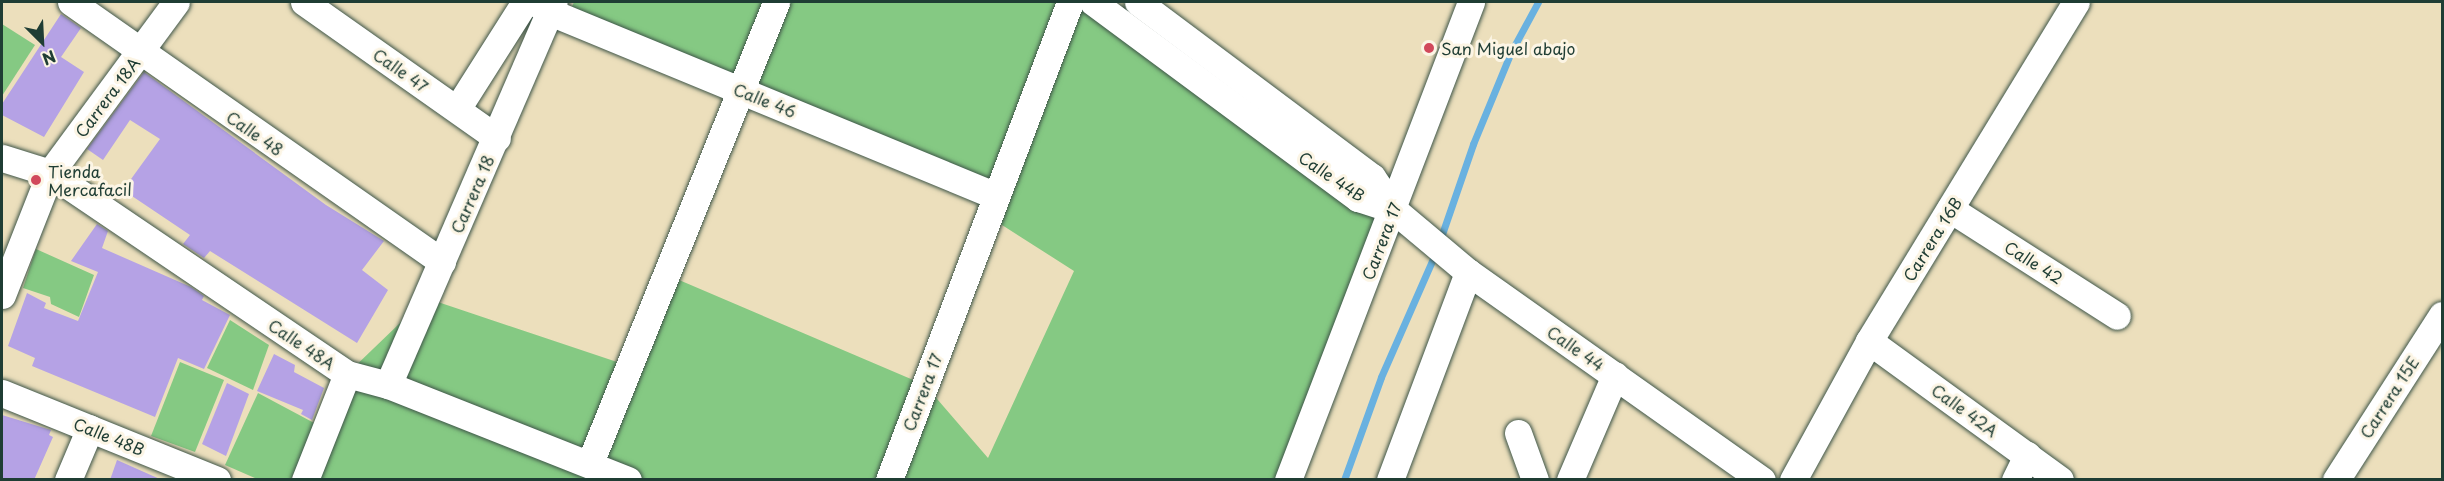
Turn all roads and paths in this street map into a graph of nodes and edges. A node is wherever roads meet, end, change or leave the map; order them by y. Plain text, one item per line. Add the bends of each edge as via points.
1 (71, 2) edge
2 (176, 2) edge
3 (304, 2) edge
4 (525, 2) edge
5 (776, 2) edge
6 (1070, 2) edge
7 (1093, 2) edge
8 (1138, 2) edge
9 (1471, 2) edge
10 (2076, 2) edge
11 (546, 5) edge
12 (140, 53) junction
13 (740, 90) junction
14 (457, 109) junction
15 (497, 138) junction
16 (2, 158) edge
17 (1328, 160) junction
18 (50, 173) junction
19 (996, 196) junction
20 (1950, 209) junction
21 (1394, 210) junction
22 (442, 262) junction
23 (1464, 268) junction
24 (2, 295) edge
25 (2117, 315) dead end
26 (2442, 315) edge
27 (1869, 341) junction
28 (2432, 353) edge
29 (347, 374) junction
30 (1615, 375) junction
31 (388, 385) junction
32 (2, 393) edge
33 (90, 428) junction
34 (1518, 433) dead end
35 (2027, 455) junction
36 (590, 463) junction
37 (204, 477) edge
38 (2338, 478) edge
39 (68, 480) edge
40 (305, 480) edge
41 (628, 480) edge
42 (889, 480) edge
43 (1288, 480) edge
44 (1390, 480) edge
45 (1535, 480) edge
46 (1570, 480) edge
47 (1762, 480) edge
48 (1793, 480) edge
49 (2015, 480) edge
50 (2060, 480) edge

1 - 12 street, Calle 48
2 - 12 street, Carrera 18A
3 - 14 street, Calle 47
4 - 14 street
5 - 13 street
6 - 19 street, Carrera 17
7 - 17 street, Calle 44B
8 - 17 street, Calle 44B
9 - 21 street, Carrera 17
10 - 20 street, Carrera 16B
11 - 13 street, Calle 46
11 - 15 street, Carrera 18
12 - 18 street, Carrera 18A
12 - 22 street, Calle 48
13 - 19 street, Calle 46
13 - 36 street
14 - 15 street, Calle 47
15 - 22 street, Carrera 18
16 - 18 street, Calle 48A
17 - 21 street, Calle 44B via 1372,177
18 - 24 street, Carrera 18A
18 - 29 street, Calle 48A
19 - 42 street, Carrera 17
20 - 25 street, Calle 42
20 - 27 street, Carrera 16B
21 - 23 street, Calle 44
21 - 43 street, Carrera 17
22 - 31 street, Carrera 18
23 - 30 street, Calle 44
23 - 44 street
26 - 28 street, Carrera 15E
27 - 35 street, Calle 42A
27 - 48 street, Carrera 16B
28 - 38 street, Carrera 15E
29 - 31 street, Calle 48A
29 - 40 street
30 - 46 street
30 - 47 street, Calle 44
31 - 36 street, Calle 48A
32 - 33 street, Calle 48B
33 - 37 street, Calle 48B
33 - 39 street
34 - 45 street
35 - 49 street
35 - 50 street, Calle 42A
36 - 41 street, Calle 48A

